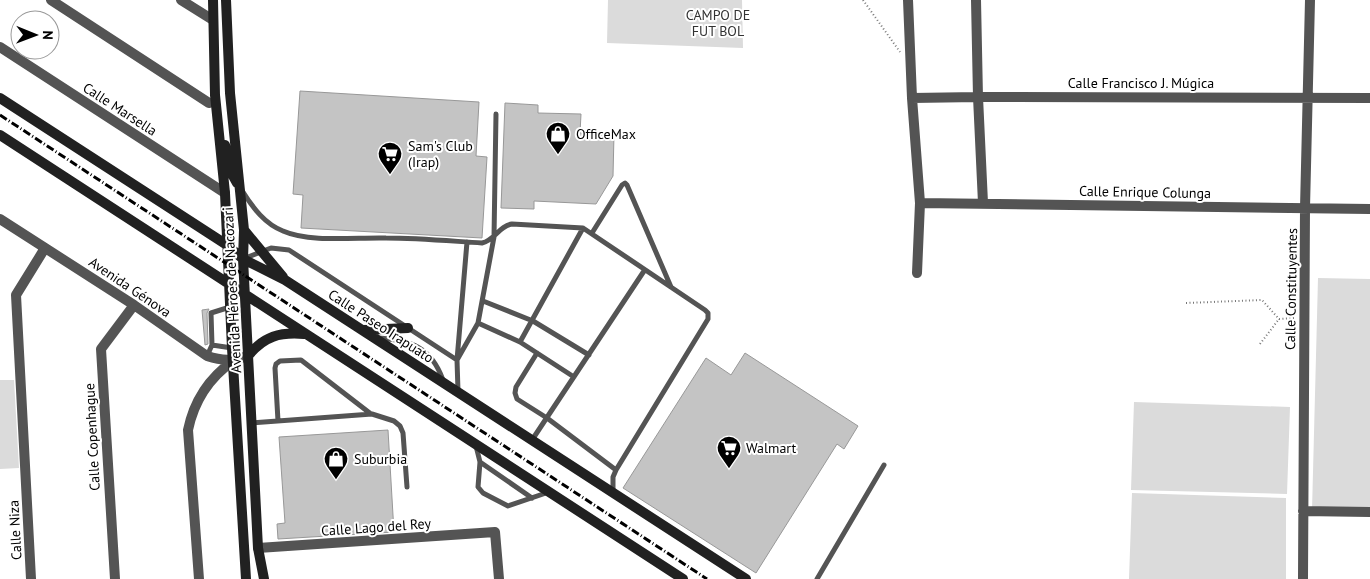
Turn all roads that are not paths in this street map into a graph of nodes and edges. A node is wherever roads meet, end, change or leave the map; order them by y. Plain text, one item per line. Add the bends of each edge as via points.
1 (51, 0) edge
2 (181, 0) edge
3 (213, 0) edge
4 (226, 0) edge
5 (908, 0) edge
6 (976, 0) edge
7 (1310, 0) edge
8 (213, 20) junction
9 (0, 47) edge
10 (978, 97) junction
11 (0, 98) edge
12 (912, 98) junction
13 (1308, 98) junction
14 (1370, 98) edge
15 (209, 104) dead end
16 (496, 114) dead end
17 (218, 130) junction
18 (0, 135) edge
19 (240, 187) junction
20 (225, 193) junction
21 (920, 203) junction
22 (984, 203) junction
23 (1305, 208) junction
24 (1370, 209) edge
25 (0, 219) edge
26 (583, 228) junction
27 (244, 230) junction
28 (592, 233) junction
29 (494, 237) junction
30 (467, 242) junction
31 (226, 245) junction
32 (45, 248) junction
33 (261, 251) junction
34 (243, 259) junction
35 (644, 271) junction
36 (917, 273) dead end
37 (285, 280) junction
38 (229, 284) junction
39 (671, 288) junction
40 (245, 294) junction
41 (482, 301) junction
42 (134, 305) junction
43 (230, 306) junction
44 (533, 320) junction
45 (478, 323) junction
46 (408, 328) junction
47 (363, 330) junction
48 (307, 334) junction
49 (375, 338) junction
50 (520, 342) junction
51 (212, 345) junction
52 (232, 348) junction
53 (537, 353) junction
54 (589, 355) junction
55 (207, 356) junction
56 (248, 356) junction
57 (457, 360) junction
58 (233, 361) junction
59 (574, 377) junction
60 (444, 383) junction
61 (458, 392) junction
62 (372, 414) junction
63 (547, 418) junction
64 (278, 421) junction
65 (252, 423) junction
66 (532, 440) junction
67 (475, 444) junction
68 (480, 462) junction
69 (884, 466) dead end
70 (616, 470) junction
71 (407, 488) dead end
72 (549, 492) junction
73 (614, 493) junction
74 (532, 498) junction
75 (1303, 512) junction
76 (1370, 512) edge
77 (258, 548) junction
78 (31, 579) edge
79 (115, 579) edge
80 (199, 579) edge
81 (246, 579) edge
82 (264, 579) edge
83 (499, 579) edge
84 (683, 579) edge
85 (746, 579) edge
86 (817, 579) edge
87 (1303, 579) edge

1 - 15 street
2 - 8 street
3 - 8 main road, Avenida Héroes de Nacozari
4 - 19 main road, Avenida Héroes de Nacozari via 230,93
5 - 12 street
6 - 10 street
7 - 13 street, Calle Constituyentes
8 - 17 main road, Avenida Héroes de Nacozari
9 - 20 street, Calle Marsella
10 - 12 street, Calle Francisco J. Múgica
10 - 13 street, Calle Francisco J. Múgica
10 - 22 street
11 - 31 main road, Calle Paseo Irapuato
12 - 21 street
13 - 14 street, Calle Francisco J. Múgica
13 - 23 street, Calle Constituyentes
16 - 29 lane
17 - 19 main road via 232,174
17 - 20 main road, Avenida Héroes de Nacozari
18 - 38 main road
19 - 27 main road, Avenida Héroes de Nacozari
19 - 30 lane via 260,215 295,235
20 - 31 main road, Avenida Héroes de Nacozari
21 - 22 street, Calle Enrique Colunga
21 - 36 street
22 - 23 street, Calle Enrique Colunga
23 - 24 street, Calle Enrique Colunga
23 - 75 street, Calle Constituyentes
25 - 32 street, Avenida Génova
26 - 28 lane
26 - 29 lane via 512,224 500,228
26 - 44 lane
27 - 33 main road
27 - 34 main road, Avenida Héroes de Nacozari
28 - 35 lane
28 - 39 lane via 625,183
29 - 30 lane via 482,243
29 - 41 lane
30 - 57 lane
31 - 34 main road, Calle Paseo Irapuato
31 - 38 main road, Avenida Héroes de Nacozari
32 - 42 street, Avenida Génova
32 - 78 street, Calle Niza via 16,295
33 - 34 lane
33 - 37 main road
33 - 46 lane via 271,248 289,250
34 - 37 main road, Calle Paseo Irapuato
34 - 40 main road, Avenida Héroes de Nacozari
35 - 39 lane
35 - 54 lane
37 - 47 main road, Calle Paseo Irapuato
38 - 40 main road
38 - 43 main road, Avenida Héroes de Nacozari
39 - 70 lane via 705,310 708,319
40 - 48 main road
40 - 56 main road, Avenida Héroes de Nacozari
41 - 44 lane
41 - 45 lane
42 - 55 street, Avenida Génova
42 - 79 street, Calle Copenhague via 101,349
43 - 51 lane via 211,313
43 - 52 main road, Avenida Héroes de Nacozari
44 - 50 lane
44 - 54 lane
45 - 50 lane
45 - 57 lane
46 - 47 main road
46 - 57 lane
47 - 49 main road, Calle Paseo Irapuato
48 - 56 main road via 273,336
48 - 67 main road
49 - 60 main road, Calle Paseo Irapuato
49 - 60 lane via 414,344 438,367
50 - 53 lane
51 - 52 lane
51 - 55 lane
52 - 58 main road, Avenida Héroes de Nacozari
53 - 59 lane
53 - 63 lane via 515,393 517,399
54 - 59 lane
55 - 58 street, Avenida Génova
56 - 58 street, Avenida Génova
56 - 65 main road, Avenida Héroes de Nacozari
57 - 61 lane
58 - 80 street via 213,377 200,396 188,430
58 - 81 main road, Avenida Héroes de Nacozari
59 - 63 lane
60 - 61 main road, Calle Paseo Irapuato
61 - 66 main road, Calle Paseo Irapuato
62 - 64 lane
62 - 64 lane via 301,360 280,361 275,368
62 - 71 lane via 400,426
63 - 66 lane
63 - 70 lane
64 - 65 lane
65 - 77 main road, Avenida Héroes de Nacozari
66 - 73 main road, Calle Paseo Irapuato
67 - 68 lane
67 - 72 main road
68 - 74 lane
68 - 74 lane via 478,487 483,492 508,506
69 - 86 lane
70 - 73 lane via 612,477
72 - 74 lane
72 - 84 main road
73 - 85 main road, Calle Paseo Irapuato
75 - 76 street
75 - 87 street, Calle Constituyentes
77 - 82 main road, Avenida Héroes de Nacozari
77 - 83 street, Calle Lago del Rey via 495,532

